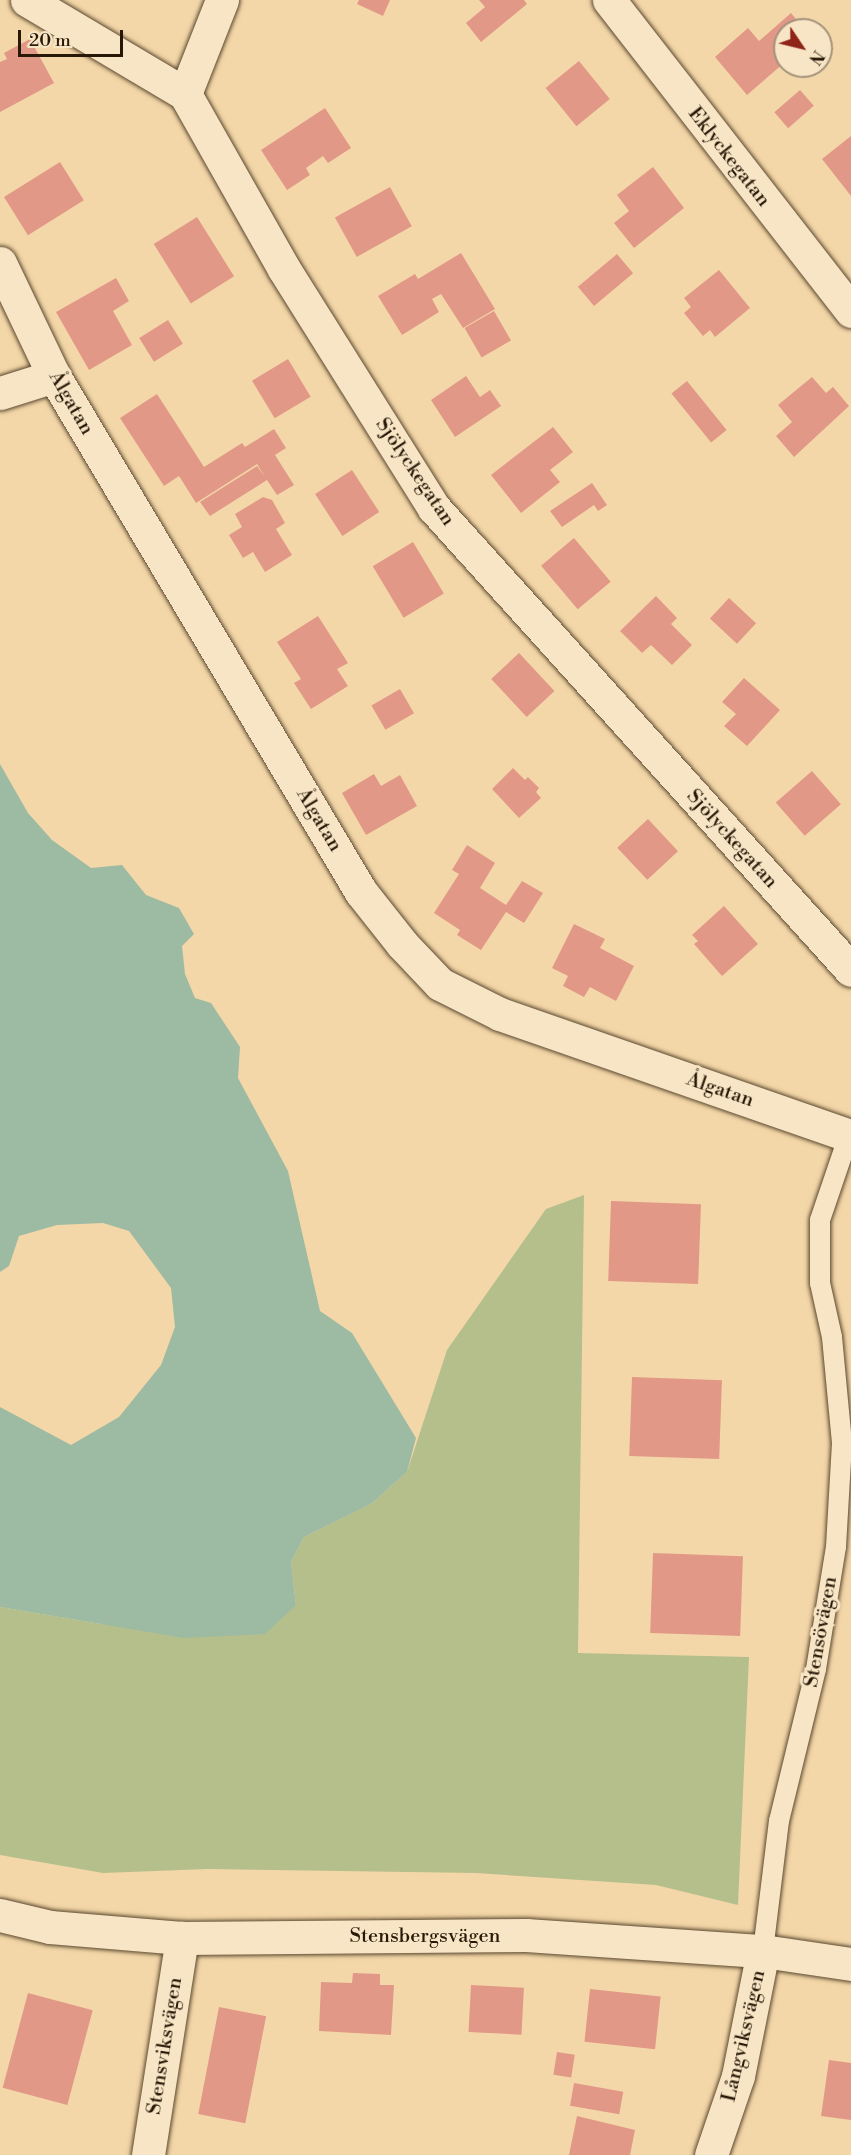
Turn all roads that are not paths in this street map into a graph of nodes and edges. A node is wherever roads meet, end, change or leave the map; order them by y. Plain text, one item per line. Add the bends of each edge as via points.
1 (27, 0) edge
2 (222, 0) edge
3 (609, 0) edge
4 (185, 94) junction
5 (0, 263) edge
6 (851, 311) edge
7 (54, 376) junction
8 (0, 393) edge
9 (851, 970) edge
10 (850, 1132) edge
11 (0, 1915) edge
12 (182, 1938) junction
13 (763, 1951) junction
14 (851, 1964) edge
15 (148, 2155) edge
16 (711, 2155) edge

1 - 4 street, Sjölyckegatan
2 - 4 street
3 - 6 street, Eklyckegatan
4 - 9 street, Sjölyckegatan via 284,269 434,508
5 - 7 street, Ålgatan
7 - 8 street
7 - 10 street, Ålgatan via 361,892 440,984 500,1014
10 - 13 lane, Stensövägen via 820,1220 820,1283 832,1337 842,1443 836,1547 816,1669 778,1821
11 - 12 street, Stensbergsvägen via 50,1927
12 - 13 street, Stensbergsvägen via 526,1935
12 - 15 street, Stensviksvägen
13 - 14 street, Stensbergsvägen
13 - 16 street, Långviksvägen via 738,2076

